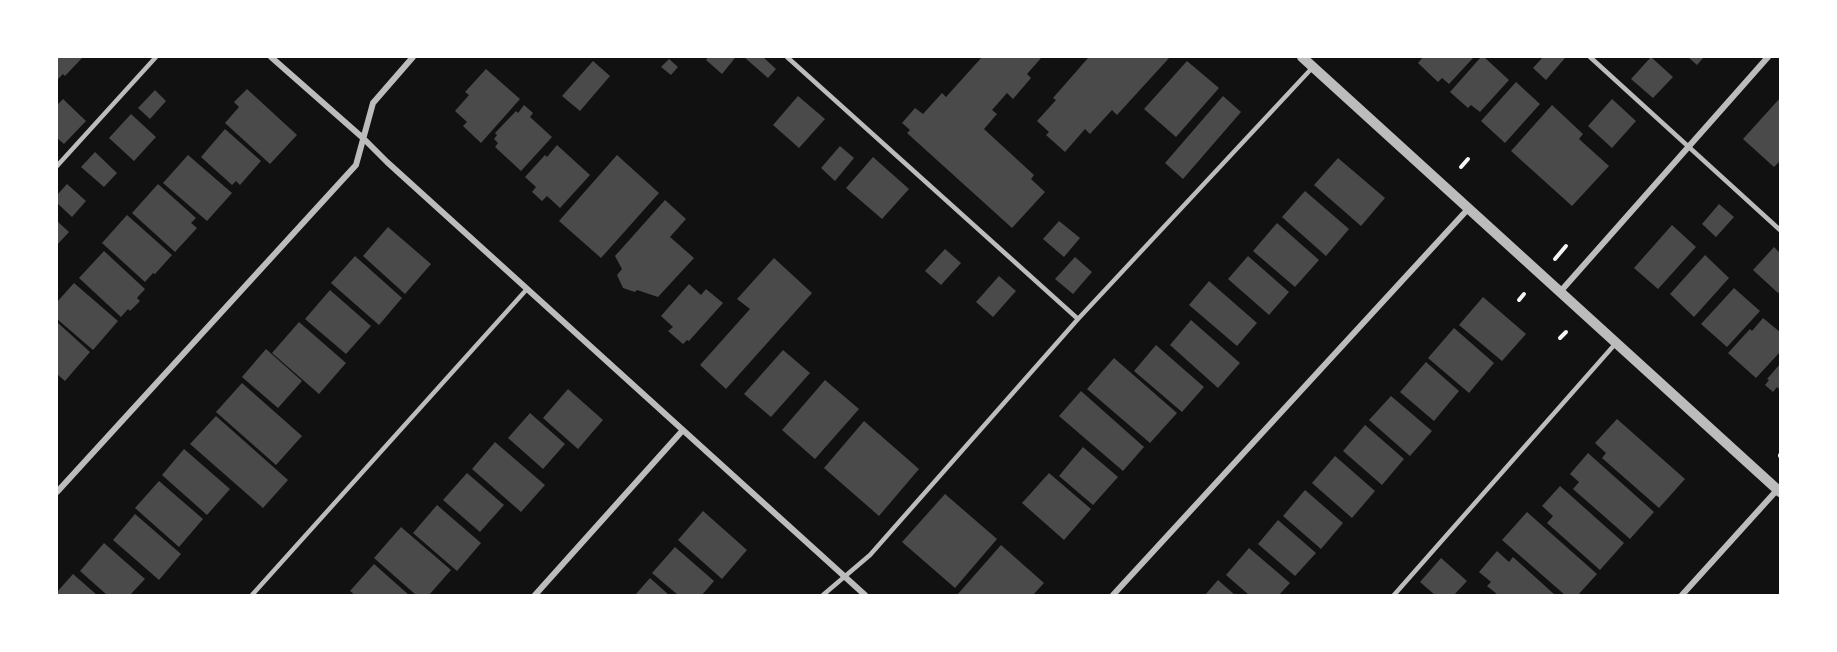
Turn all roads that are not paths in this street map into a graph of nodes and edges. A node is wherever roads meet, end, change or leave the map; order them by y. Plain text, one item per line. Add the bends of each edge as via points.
1 (156, 57) edge
2 (271, 57) edge
3 (413, 57) edge
4 (786, 57) edge
5 (1302, 57) edge
6 (1590, 57) edge
7 (1768, 57) edge
8 (1313, 67) junction
9 (363, 138) junction
10 (1689, 146) junction
11 (57, 166) edge
12 (1468, 209) junction
13 (1780, 230) edge
14 (527, 289) junction
15 (1560, 292) junction
16 (1078, 319) junction
17 (1616, 343) junction
18 (683, 430) junction
19 (1779, 491) edge
20 (57, 492) edge
21 (845, 576) junction
22 (252, 595) edge
23 (535, 595) edge
24 (823, 595) edge
25 (865, 595) edge
26 (1113, 595) edge
27 (1394, 595) edge
28 (1682, 595) edge

1 - 11 lane
2 - 9 street
3 - 9 street via 373,103
4 - 16 lane
5 - 8 street
6 - 10 lane
7 - 10 street
8 - 12 street
8 - 16 lane
9 - 14 street
9 - 20 street via 356,165
10 - 13 lane
10 - 15 street
12 - 15 street
12 - 26 street
14 - 18 street
14 - 22 lane
15 - 17 street
16 - 21 lane via 870,555
17 - 19 street
17 - 27 lane
18 - 21 street
18 - 23 street
19 - 28 street
21 - 24 lane
21 - 25 street

